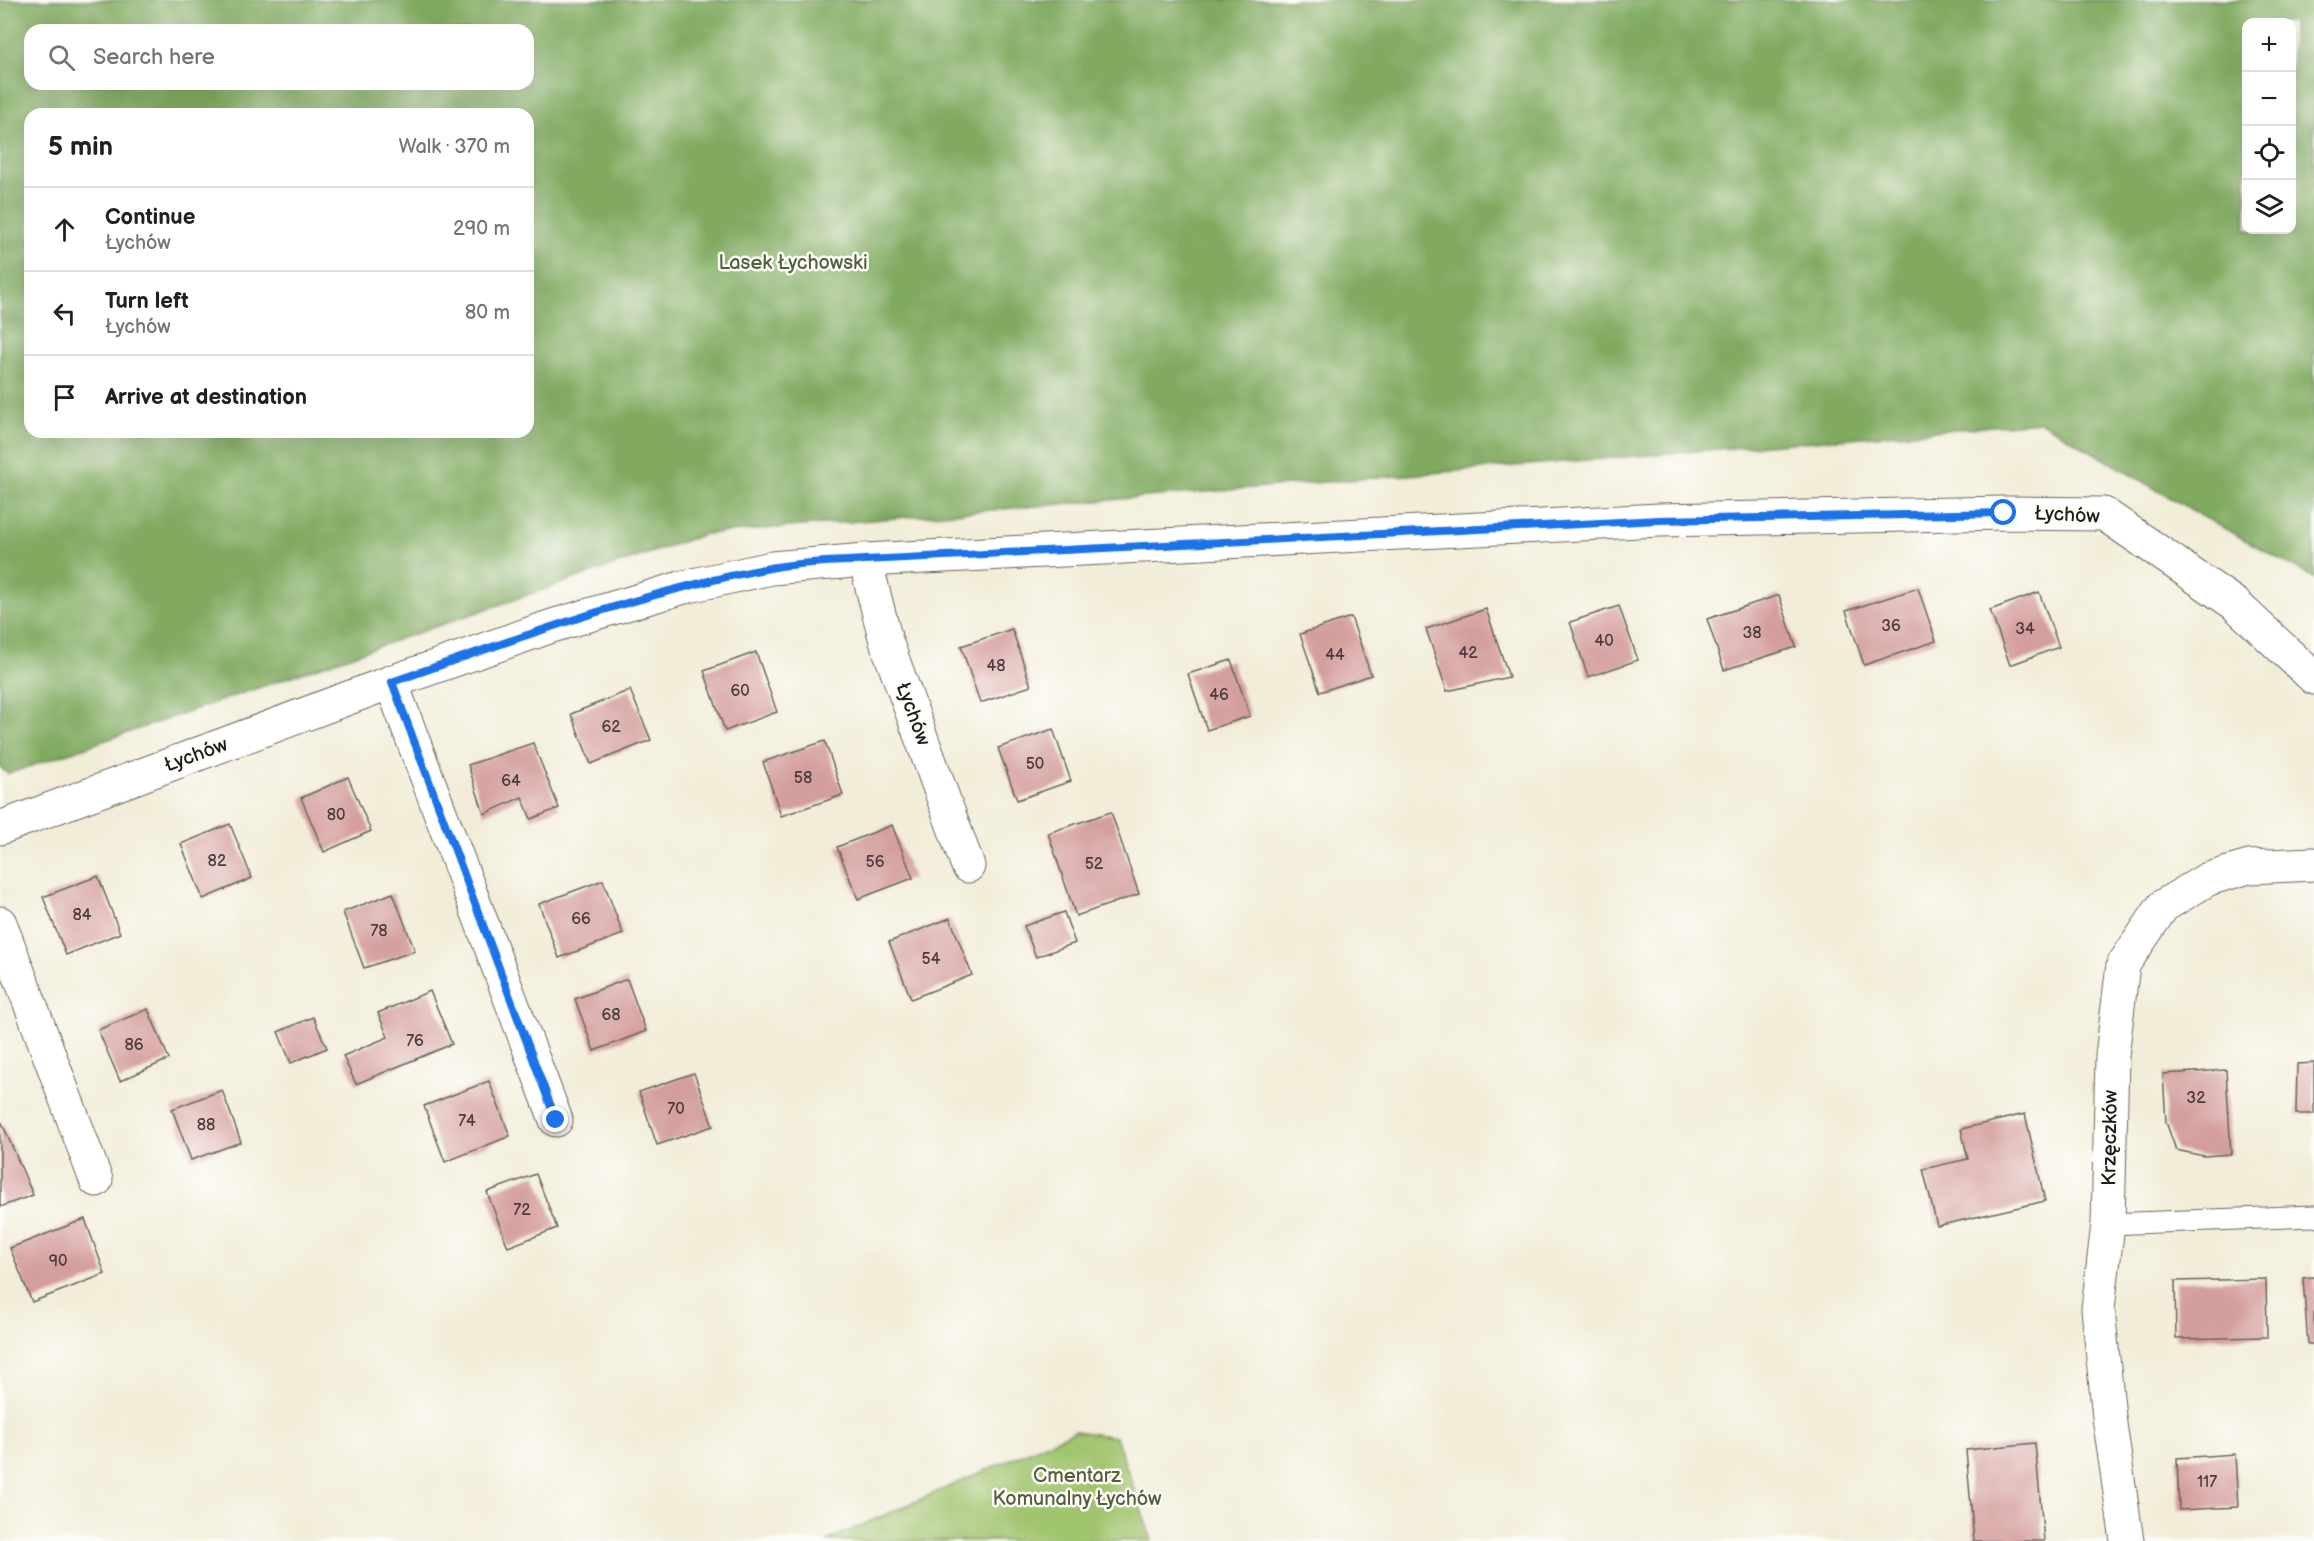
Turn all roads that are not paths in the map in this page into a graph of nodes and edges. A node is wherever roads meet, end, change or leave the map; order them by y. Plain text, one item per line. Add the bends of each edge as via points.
1 (865, 560) junction
2 (2314, 678) edge
3 (392, 682) junction
4 (0, 827) edge
5 (2314, 864) edge
6 (968, 866) dead end
7 (0, 923) edge
8 (556, 1120) dead end
9 (96, 1180) dead end
10 (2314, 1216) edge
11 (2108, 1224) junction
12 (2127, 1541) edge

1 - 2 street, Łychów via 1659,520 2104,514 2235,604
1 - 3 street, Łychów via 772,568 684,587 552,626
1 - 6 street, Łychów via 886,641
3 - 4 street, Łychów
3 - 8 street
5 - 11 street, Krzęczków via 2249,867 2208,879 2163,906 2123,965 2112,1056
7 - 9 street
10 - 11 lane
11 - 12 street, Krzęczków via 2098,1309

